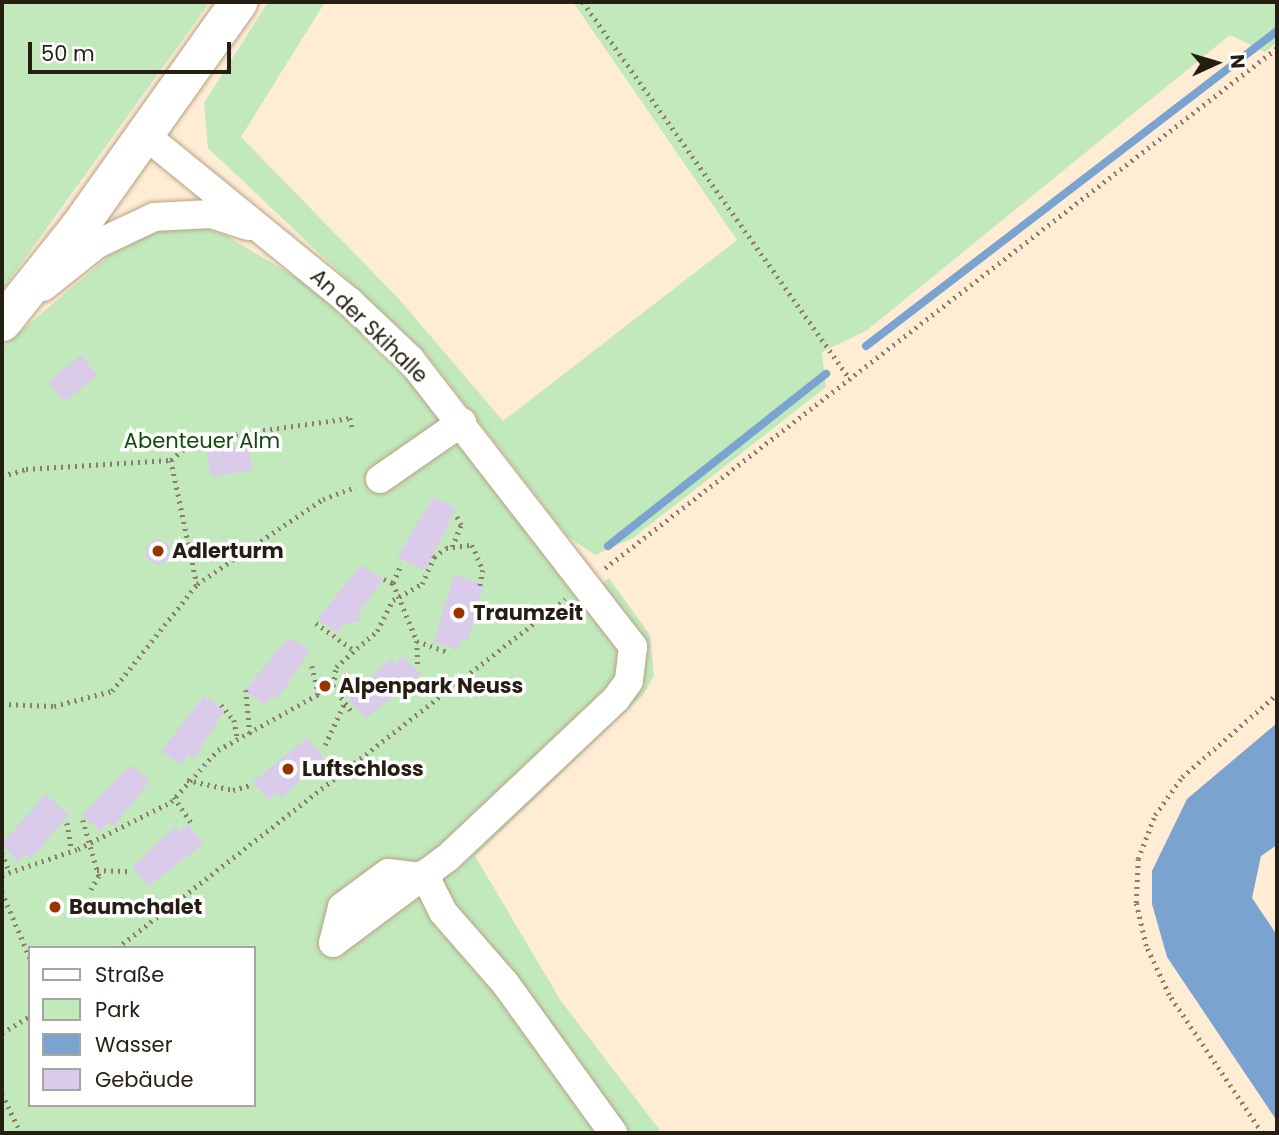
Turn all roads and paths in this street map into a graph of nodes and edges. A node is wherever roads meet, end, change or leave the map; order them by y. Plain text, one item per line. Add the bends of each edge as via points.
1 (238, 2) edge
2 (583, 2) edge
3 (1277, 48) edge
4 (145, 135) junction
5 (264, 232) junction
6 (6, 317) edge
7 (850, 379) junction
8 (462, 422) junction
9 (352, 427) dead end
10 (171, 460) junction
11 (2, 476) edge
12 (380, 478) joint
13 (456, 516) dead end
14 (452, 547) junction
15 (401, 564) dead end
16 (384, 579) dead end
17 (586, 582) junction
18 (393, 583) junction
19 (197, 584) junction
20 (480, 586) dead end
21 (397, 597) junction
22 (316, 623) dead end
23 (416, 640) junction
24 (352, 649) junction
25 (450, 653) dead end
26 (312, 666) dead end
27 (418, 667) dead end
28 (333, 686) junction
29 (246, 690) dead end
30 (1277, 694) edge
31 (318, 696) junction
32 (345, 702) junction
33 (2, 704) edge
34 (221, 705) dead end
35 (352, 712) dead end
36 (250, 734) junction
37 (238, 740) junction
38 (325, 745) dead end
39 (186, 780) junction
40 (250, 785) dead end
41 (173, 797) junction
42 (83, 820) dead end
43 (67, 823) dead end
44 (193, 825) dead end
45 (88, 844) junction
46 (72, 851) junction
47 (2, 853) edge
48 (9, 870) junction
49 (97, 870) junction
50 (131, 871) dead end
51 (424, 874) junction
52 (2, 875) edge
53 (91, 890) dead end
54 (2, 892) edge
55 (333, 943) dead end
56 (120, 946) edge
57 (28, 953) edge
58 (28, 1017) edge
59 (2, 1033) edge
60 (2, 1094) edge
61 (21, 1133) edge
62 (613, 1133) edge
63 (1262, 1133) edge

1 - 4 main road
2 - 7 path
3 - 7 path
4 - 5 street, An der Skihalle
4 - 6 main road
5 - 6 street via 211,214 154,217 97,244
5 - 8 street, An der Skihalle via 380,330
7 - 17 path
8 - 12 street
8 - 17 street, An der Skihalle
9 - 10 path via 349,418 194,440
10 - 11 path via 26,469
10 - 19 path
12 - 19 path via 323,499
13 - 14 path via 461,525
14 - 20 path via 472,545 483,570
14 - 21 path via 434,557 422,584
15 - 18 path
16 - 18 path
17 - 51 street, An der Skihalle via 627,634 634,663 629,681
17 - 56 path
18 - 21 path
19 - 33 path via 112,691 54,706
21 - 23 path
21 - 24 path via 377,631
22 - 24 path
23 - 25 path
23 - 27 path
24 - 28 path via 336,667
26 - 31 path
28 - 31 path
28 - 32 path
29 - 36 path
30 - 63 path via 1182,777 1155,815 1138,859 1136,903 1146,946 1169,995
31 - 36 path
32 - 35 path
32 - 38 path
34 - 37 path via 234,720
36 - 37 path
37 - 39 path
39 - 40 path via 233,790
39 - 41 path
41 - 44 path
41 - 45 path
42 - 45 path
43 - 46 path
45 - 46 path
45 - 49 path
46 - 48 path
47 - 48 path
48 - 52 path
49 - 50 path
49 - 53 path
51 - 55 street, An der Skihalle
51 - 62 street via 457,902 505,983
54 - 57 path
58 - 59 path
60 - 61 path

